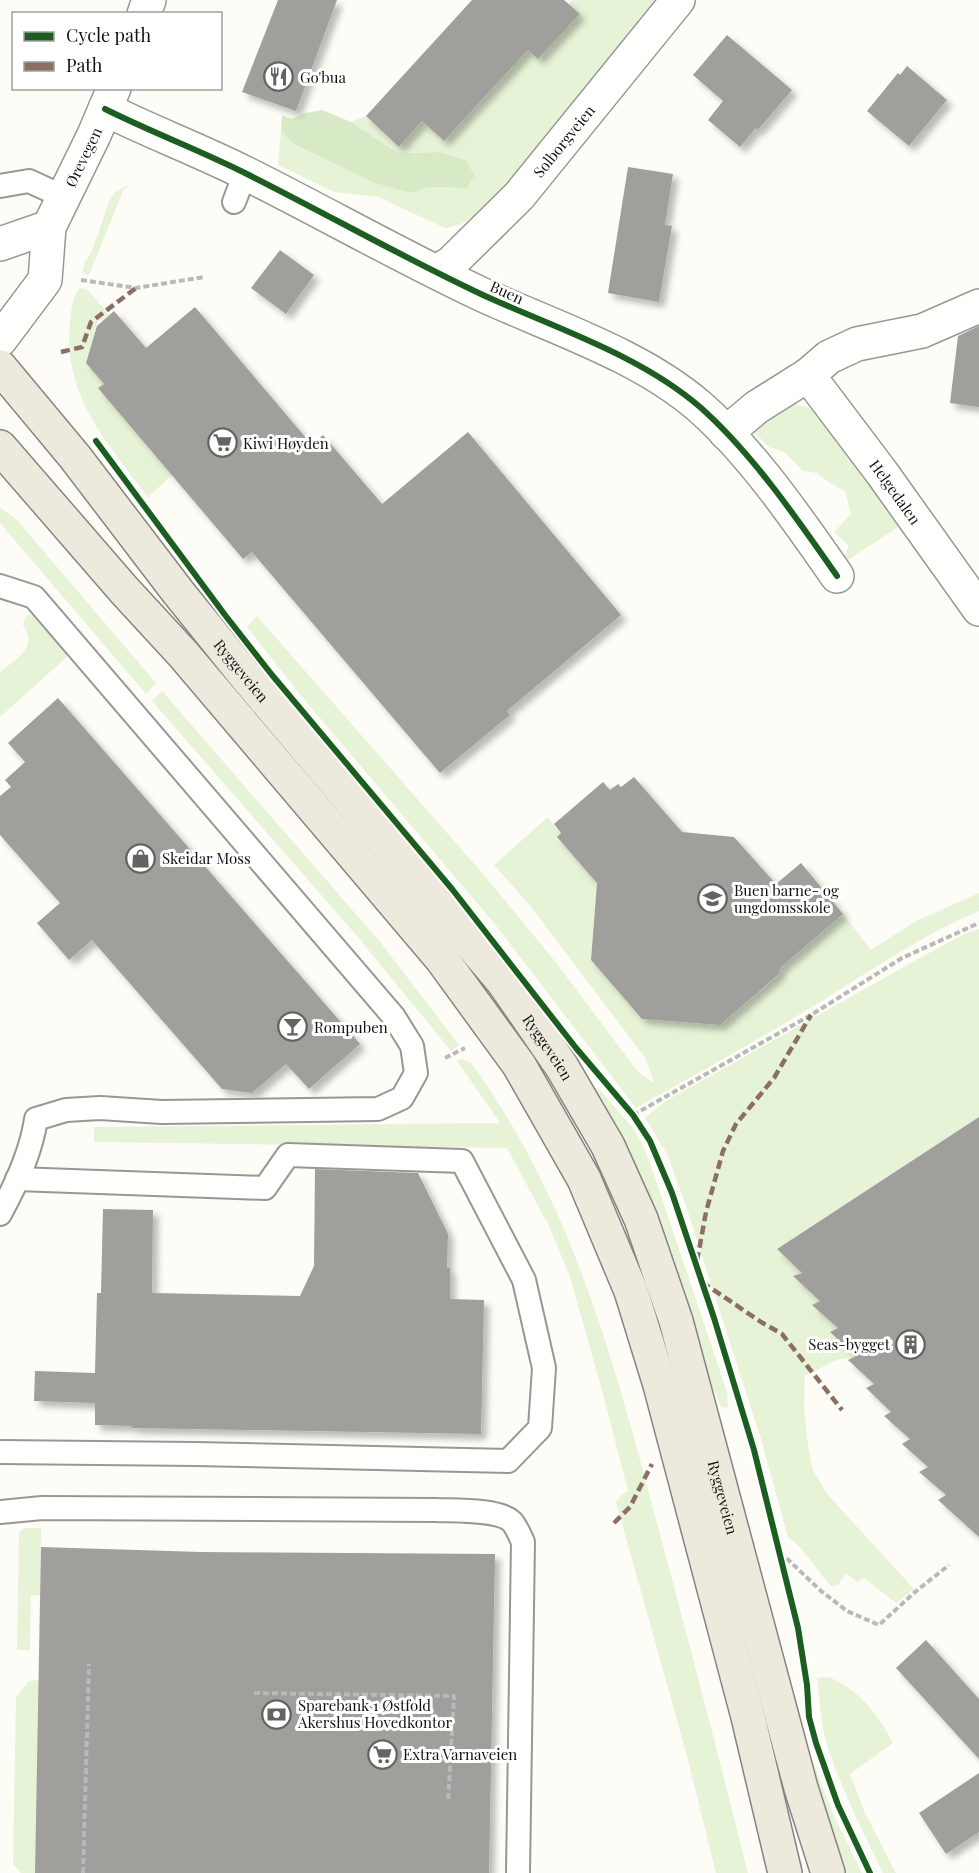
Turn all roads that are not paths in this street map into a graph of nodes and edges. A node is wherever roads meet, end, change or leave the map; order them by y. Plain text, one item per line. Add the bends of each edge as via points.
1 (678, 0) edge
2 (109, 99) edge
3 (0, 186) edge
4 (64, 197) junction
5 (49, 226) junction
6 (0, 244) edge
7 (450, 287) junction
8 (979, 306) edge
9 (0, 340) edge
10 (0, 367) edge
11 (808, 375) junction
12 (726, 433) junction
13 (0, 447) edge
14 (837, 576) dead end
15 (0, 586) edge
16 (979, 609) edge
17 (17, 1179) junction
18 (0, 1214) edge
19 (0, 1452) edge
20 (0, 1512) edge
21 (518, 1873) edge
22 (785, 1873) edge
23 (828, 1873) edge

1 - 7 street, Solborgveien via 519,196 451,263
2 - 4 street, Ørevegen
2 - 7 street, Buen via 144,129 240,188
3 - 4 lane via 29,181
4 - 5 street, Ørevegen
5 - 6 street
5 - 9 street, Ørevegen via 45,280
7 - 12 street, Buen via 600,347 654,374 699,406
8 - 11 street via 922,331 857,344 829,357
10 - 23 main road, Ryggeveien via 244,674 504,983 562,1067 608,1146 641,1219 676,1321 801,1788
11 - 12 street via 757,407
11 - 16 street, Helgedalen
12 - 14 street, Buen
13 - 22 main road via 191,663 441,958 519,1065 584,1179 631,1291 660,1386
15 - 17 lane via 34,597 394,1017 412,1046 416,1073 402,1098 378,1109 66,1110 36,1119
17 - 18 lane
17 - 19 lane via 265,1188 288,1155 462,1161 524,1280 544,1368 540,1428 508,1461
20 - 21 lane via 42,1508 435,1510 479,1512 512,1521 523,1542

